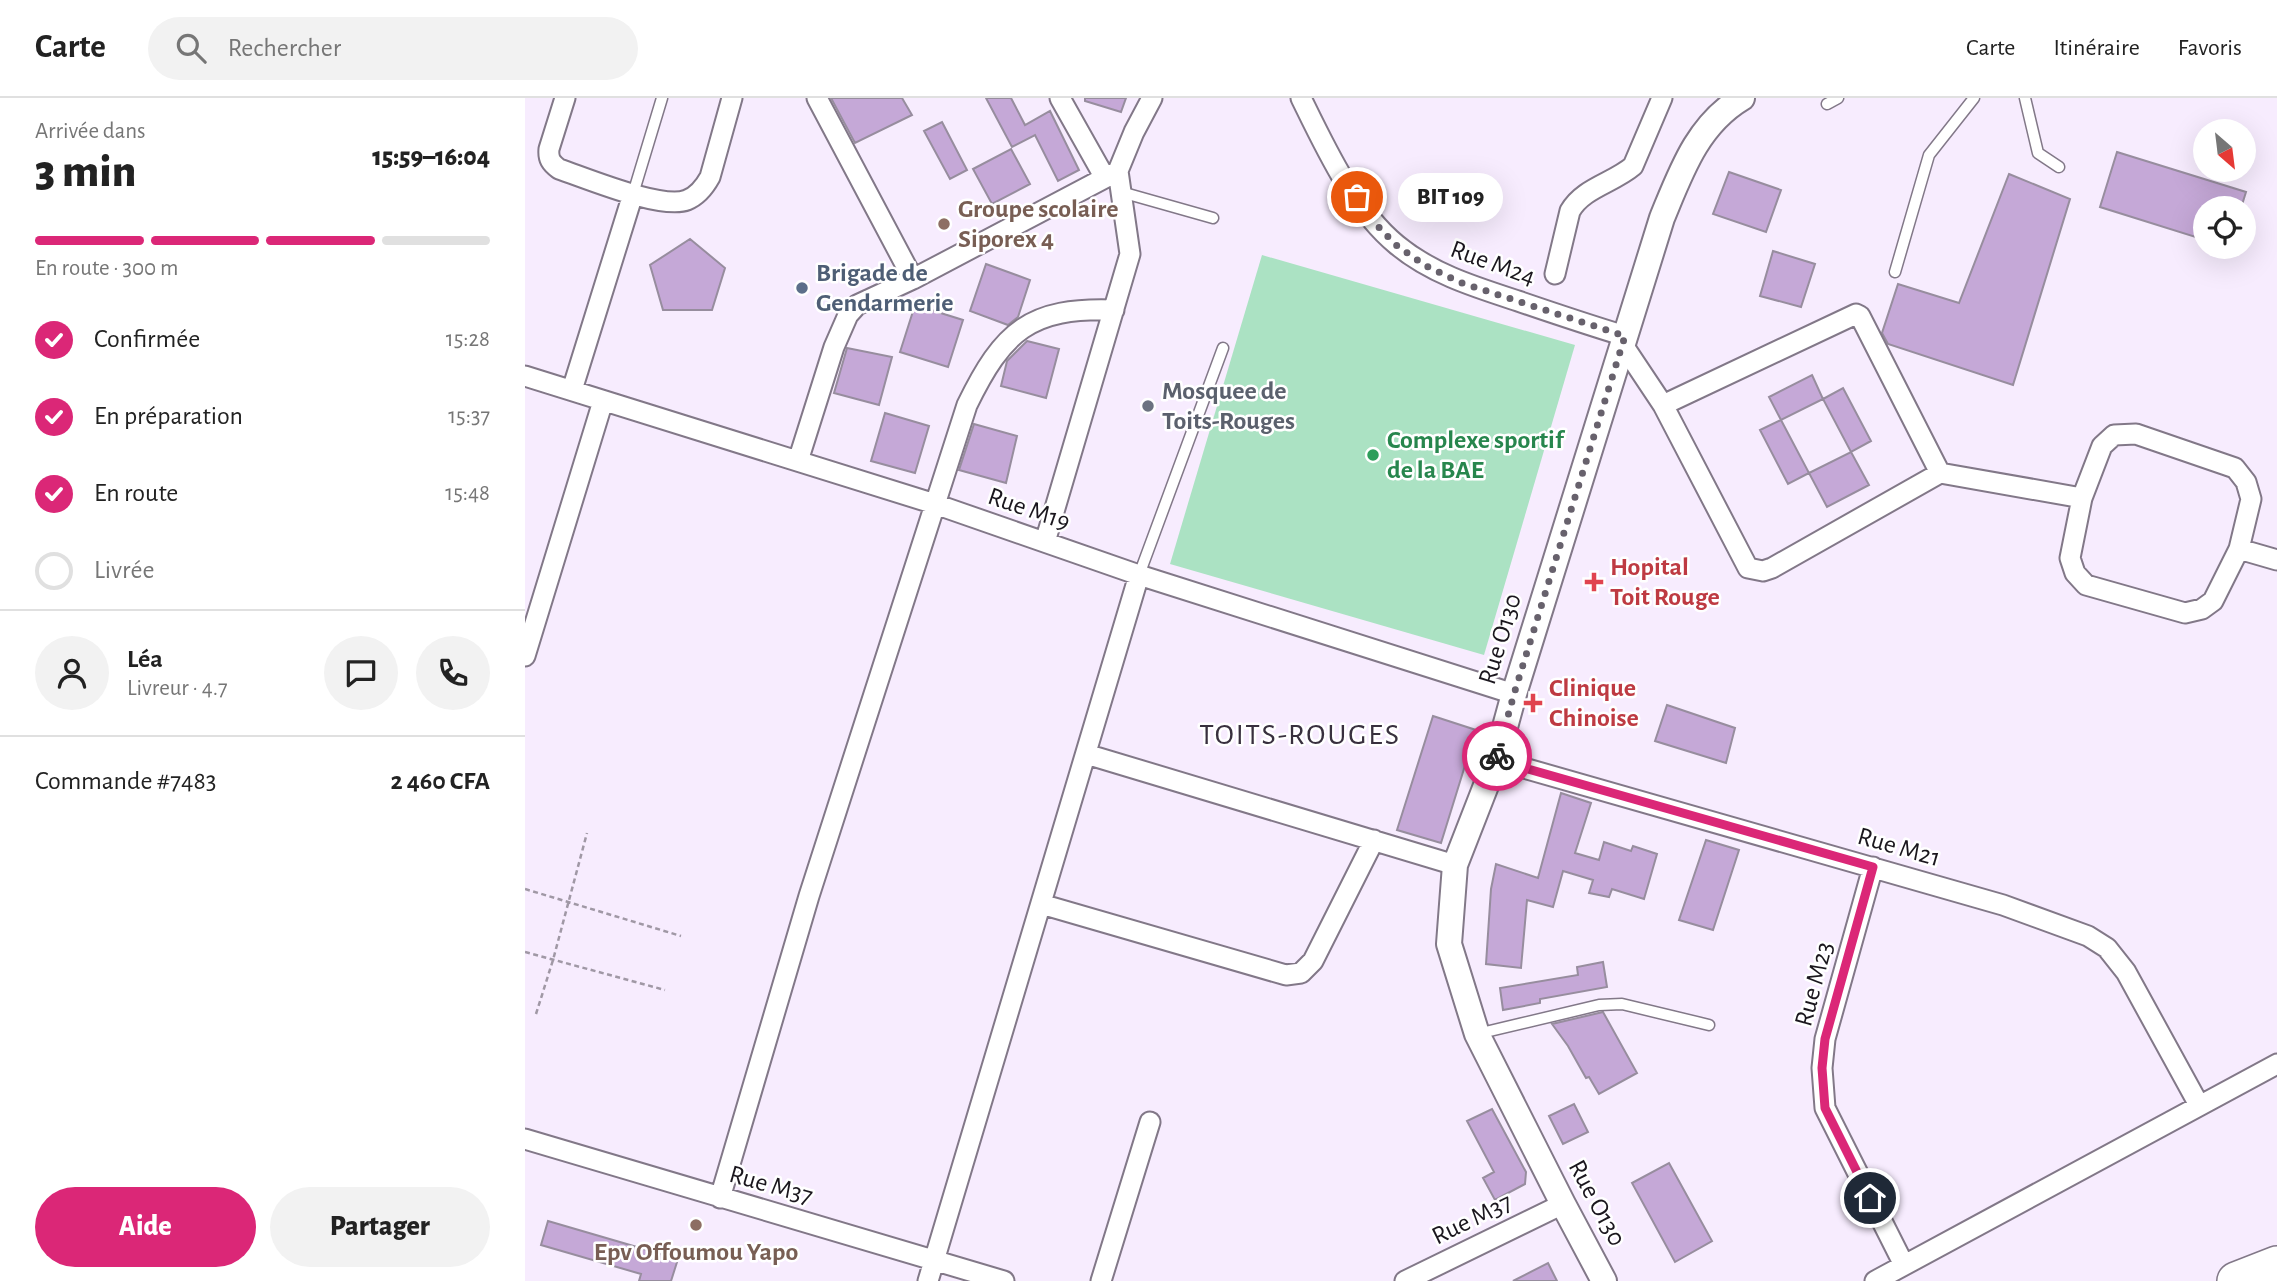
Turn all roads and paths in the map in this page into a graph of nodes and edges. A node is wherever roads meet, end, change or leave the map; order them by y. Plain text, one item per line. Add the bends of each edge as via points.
1 (565, 98) edge
2 (662, 98) edge
3 (732, 98) edge
4 (817, 98) edge
5 (1060, 98) edge
6 (1152, 98) edge
7 (1301, 98) edge
8 (1662, 98) edge
9 (1838, 98) edge
10 (1974, 98) edge
11 (2025, 98) edge
12 (1737, 99) edge
13 (1827, 104) dead end
14 (2059, 167) dead end
15 (1111, 174) junction
16 (1120, 192) junction
17 (633, 194) junction
18 (1213, 218) dead end
19 (1895, 272) dead end
20 (1555, 274) dead end
21 (913, 279) junction
22 (1114, 310) junction
23 (1624, 341) junction
24 (1223, 348) dead end
25 (525, 376) edge
26 (572, 390) junction
27 (603, 401) junction
28 (1663, 405) junction
29 (798, 461) junction
30 (1941, 473) junction
31 (2082, 498) junction
32 (935, 504) junction
33 (1045, 542) junction
34 (2239, 549) junction
35 (2277, 560) edge
36 (1139, 575) junction
37 (525, 656) edge
38 (1514, 694) junction
39 (1086, 754) junction
40 (1496, 760) junction
41 (587, 833) dead end
42 (1374, 841) junction
43 (1455, 865) junction
44 (1873, 867) junction
45 (525, 889) edge
46 (568, 902) junction
47 (1041, 904) junction
48 (681, 936) dead end
49 (525, 952) edge
50 (553, 960) junction
51 (665, 990) dead end
52 (536, 1014) dead end
53 (1709, 1025) dead end
54 (1477, 1034) junction
55 (2277, 1064) edge
56 (2199, 1105) junction
57 (1150, 1122) dead end
58 (525, 1139) edge
59 (720, 1198) junction
60 (1563, 1204) junction
61 (933, 1259) junction
62 (1904, 1265) junction
63 (2277, 1265) edge
64 (928, 1281) edge
65 (1004, 1281) edge
66 (1101, 1281) edge
67 (1405, 1281) edge
68 (1604, 1281) edge
69 (1875, 1281) edge
70 (2237, 1281) edge

1 - 17 street via 549,149 552,163
2 - 17 lane
3 - 17 street via 710,177 698,193 687,201 671,203
4 - 21 street
5 - 15 street
6 - 15 street
7 - 23 street, Rue M24 via 1334,162 1371,219 1396,245 1462,283
8 - 20 street via 1633,166 1574,203
9 - 13 lane
10 - 19 lane via 1929,155
11 - 14 lane via 2038,153
12 - 23 street, Rue O130 via 1717,116 1690,152 1662,218
15 - 16 street
15 - 21 street
16 - 18 lane
16 - 22 street via 1130,254
17 - 26 street
21 - 29 street via 857,306 848,315
22 - 32 street via 1062,312 1039,318 1011,337 967,405
22 - 33 street
23 - 28 street
23 - 38 street, Rue O130
24 - 36 lane
25 - 26 street, Rue M19
26 - 27 street, Rue M19
27 - 29 street, Rue M19
27 - 37 street
28 - 30 street via 1856,314
28 - 30 street via 1748,568 1763,572
29 - 32 street, Rue M19
30 - 31 street
31 - 34 street via 2070,558 2086,585 2185,613 2202,609 2213,601
31 - 34 street via 2102,446 2114,435 2136,434 2235,468 2251,499
32 - 33 street, Rue M19
32 - 59 street
33 - 36 street, Rue M19
34 - 35 street
36 - 38 street, Rue M19
36 - 39 street
38 - 40 street, Rue O130
39 - 42 street
39 - 47 street
40 - 43 street, Rue O130
40 - 44 street, Rue M21
41 - 46 path
42 - 43 street
42 - 47 street via 1313,961 1301,973 1286,975
43 - 54 street, Rue O130 via 1449,944
44 - 56 street, Rue M21 via 2003,905 2088,936 2107,948 2126,972
44 - 62 street, Rue M23 via 1825,1039 1825,1108
45 - 46 path
46 - 48 path
46 - 50 path
47 - 61 street
49 - 50 path
50 - 51 path
50 - 52 path
53 - 54 lane via 1622,1004 1599,1005
54 - 60 street, Rue O130
55 - 56 street
56 - 62 street
57 - 66 street
58 - 59 street, Rue M37
59 - 61 street, Rue M37
60 - 67 street, Rue M37
60 - 68 street, Rue O130
61 - 64 street
61 - 65 street, Rue M37
62 - 69 street
63 - 70 highway

